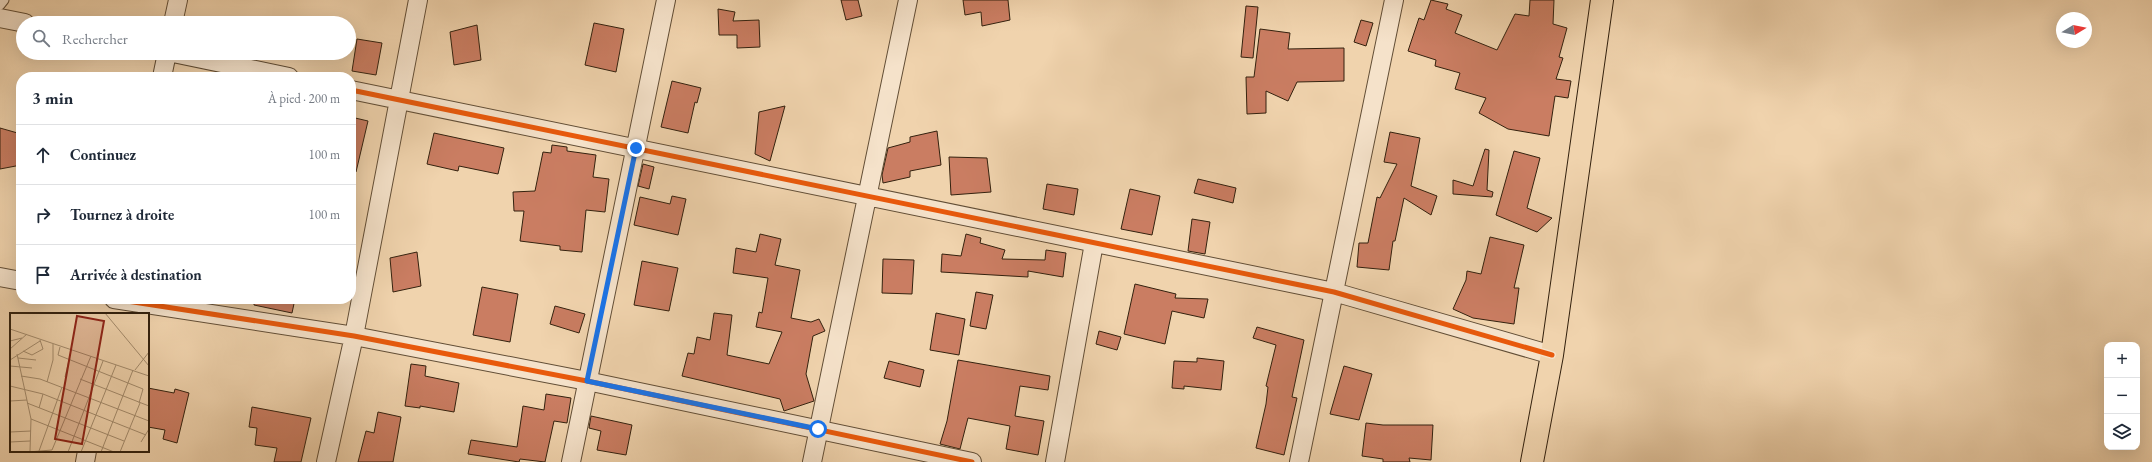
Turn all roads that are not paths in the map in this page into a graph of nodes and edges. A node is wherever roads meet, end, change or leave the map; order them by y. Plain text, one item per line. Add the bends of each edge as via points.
1 (4, 0) edge
2 (178, 0) edge
3 (418, 0) edge
4 (666, 0) edge
5 (908, 0) edge
6 (1394, 0) edge
7 (1602, 0) edge
8 (0, 5) edge
9 (175, 16) edge
10 (0, 18) edge
11 (16, 21) edge
12 (166, 60) edge
13 (206, 60) edge
14 (163, 72) edge
15 (265, 72) edge
16 (356, 91) edge
17 (398, 99) junction
18 (636, 148) junction
19 (868, 196) junction
20 (1094, 243) junction
21 (0, 277) edge
22 (16, 280) edge
23 (1334, 292) junction
24 (123, 304) edge
25 (354, 336) junction
26 (1552, 355) junction
27 (587, 381) junction
28 (818, 429) junction
29 (87, 452) edge
30 (85, 462) edge
31 (326, 462) edge
32 (571, 462) edge
33 (812, 462) edge
34 (972, 462) edge
35 (1055, 462) edge
36 (1299, 462) edge
37 (1532, 462) edge

1 - 8 lane
2 - 9 street
3 - 17 street
4 - 18 street
5 - 19 street
6 - 23 street
7 - 26 highway
10 - 11 street
12 - 14 street
13 - 15 street
16 - 17 street
17 - 18 street
17 - 25 street
18 - 19 street
18 - 27 street
19 - 20 street
19 - 28 street
20 - 23 street
20 - 35 street
21 - 22 street
23 - 26 street
23 - 36 street
24 - 25 street
25 - 27 street
25 - 31 street
26 - 37 highway
27 - 28 street
27 - 32 street
28 - 33 street
28 - 34 street
29 - 30 street

